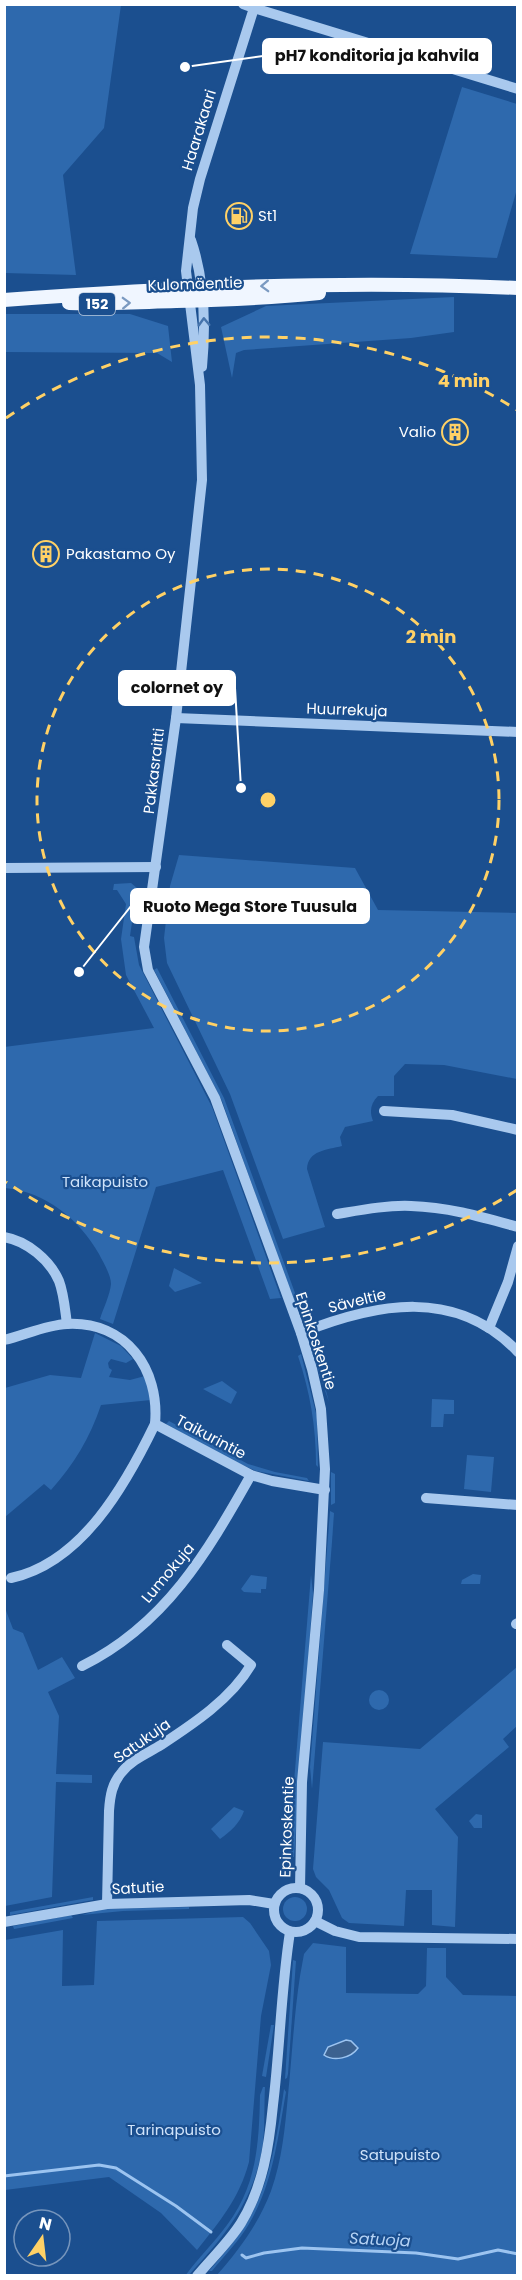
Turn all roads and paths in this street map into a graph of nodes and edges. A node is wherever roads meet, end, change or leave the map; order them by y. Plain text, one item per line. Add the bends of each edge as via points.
1 (248, 6) edge
2 (518, 89) edge
3 (518, 288) edge
4 (196, 295) junction
5 (4, 300) edge
6 (176, 718) junction
7 (518, 732) edge
8 (156, 867) junction
9 (4, 868) edge
10 (384, 1111) dead end
11 (518, 1130) edge
12 (336, 1214) dead end
13 (518, 1227) edge
14 (4, 1237) edge
15 (518, 1246) edge
16 (67, 1324) junction
17 (489, 1328) junction
18 (301, 1334) junction
19 (4, 1340) edge
20 (518, 1352) edge
21 (155, 1424) junction
22 (251, 1475) junction
23 (325, 1490) junction
24 (426, 1498) dead end
25 (518, 1505) edge
26 (11, 1578) dead end
27 (226, 1645) dead end
28 (82, 1666) dead end
29 (300, 1888) junction
30 (107, 1904) junction
31 (274, 1904) junction
32 (315, 1921) junction
33 (4, 1922) edge
34 (290, 1932) junction
35 (518, 1939) edge
36 (197, 2276) edge

1 - 2 street
1 - 4 street, Haarakaari via 193,208 191,240 198,261
3 - 4 main road, Kulomäentie / 152 via 282,286
4 - 5 main road, Kulomäentie / 152 via 105,304
4 - 6 street, Pakkasraitti via 202,480
6 - 7 street, Huurrekuja
6 - 8 street, Pakkasraitti
8 - 9 street
8 - 18 street, Epinkoskentie via 144,938 146,964 218,1106
10 - 11 street via 452,1115
12 - 13 street via 428,1206
14 - 16 street via 29,1247 49,1267 59,1282
15 - 17 street
16 - 19 street, Taikurintie
16 - 21 street, Taikurintie via 104,1329 131,1347 152,1381
17 - 18 street, Säveltie via 458,1313 404,1306 379,1309
17 - 20 street, Säveltie
18 - 23 street, Epinkoskentie via 321,1409
21 - 22 street, Taikurintie
21 - 26 street via 124,1483 94,1524 31,1574
22 - 23 street, Taikurintie
22 - 28 street, Lumokuja via 215,1540 173,1596 110,1651
23 - 29 street, Epinkoskentie via 303,1782
24 - 25 street
27 - 30 street, Satukuja via 251,1665 242,1679 210,1710 126,1767 115,1781 109,1811
29 - 31 street, Epinkoskentie via 285,1891
29 - 32 street, Epinkoskentie via 314,1898 318,1913
30 - 31 street, Satutie via 228,1900
30 - 33 street, Satutie
31 - 34 street via 275,1919
32 - 34 street via 310,1928
32 - 35 street via 359,1936
34 - 36 street via 264,2170 242,2221

